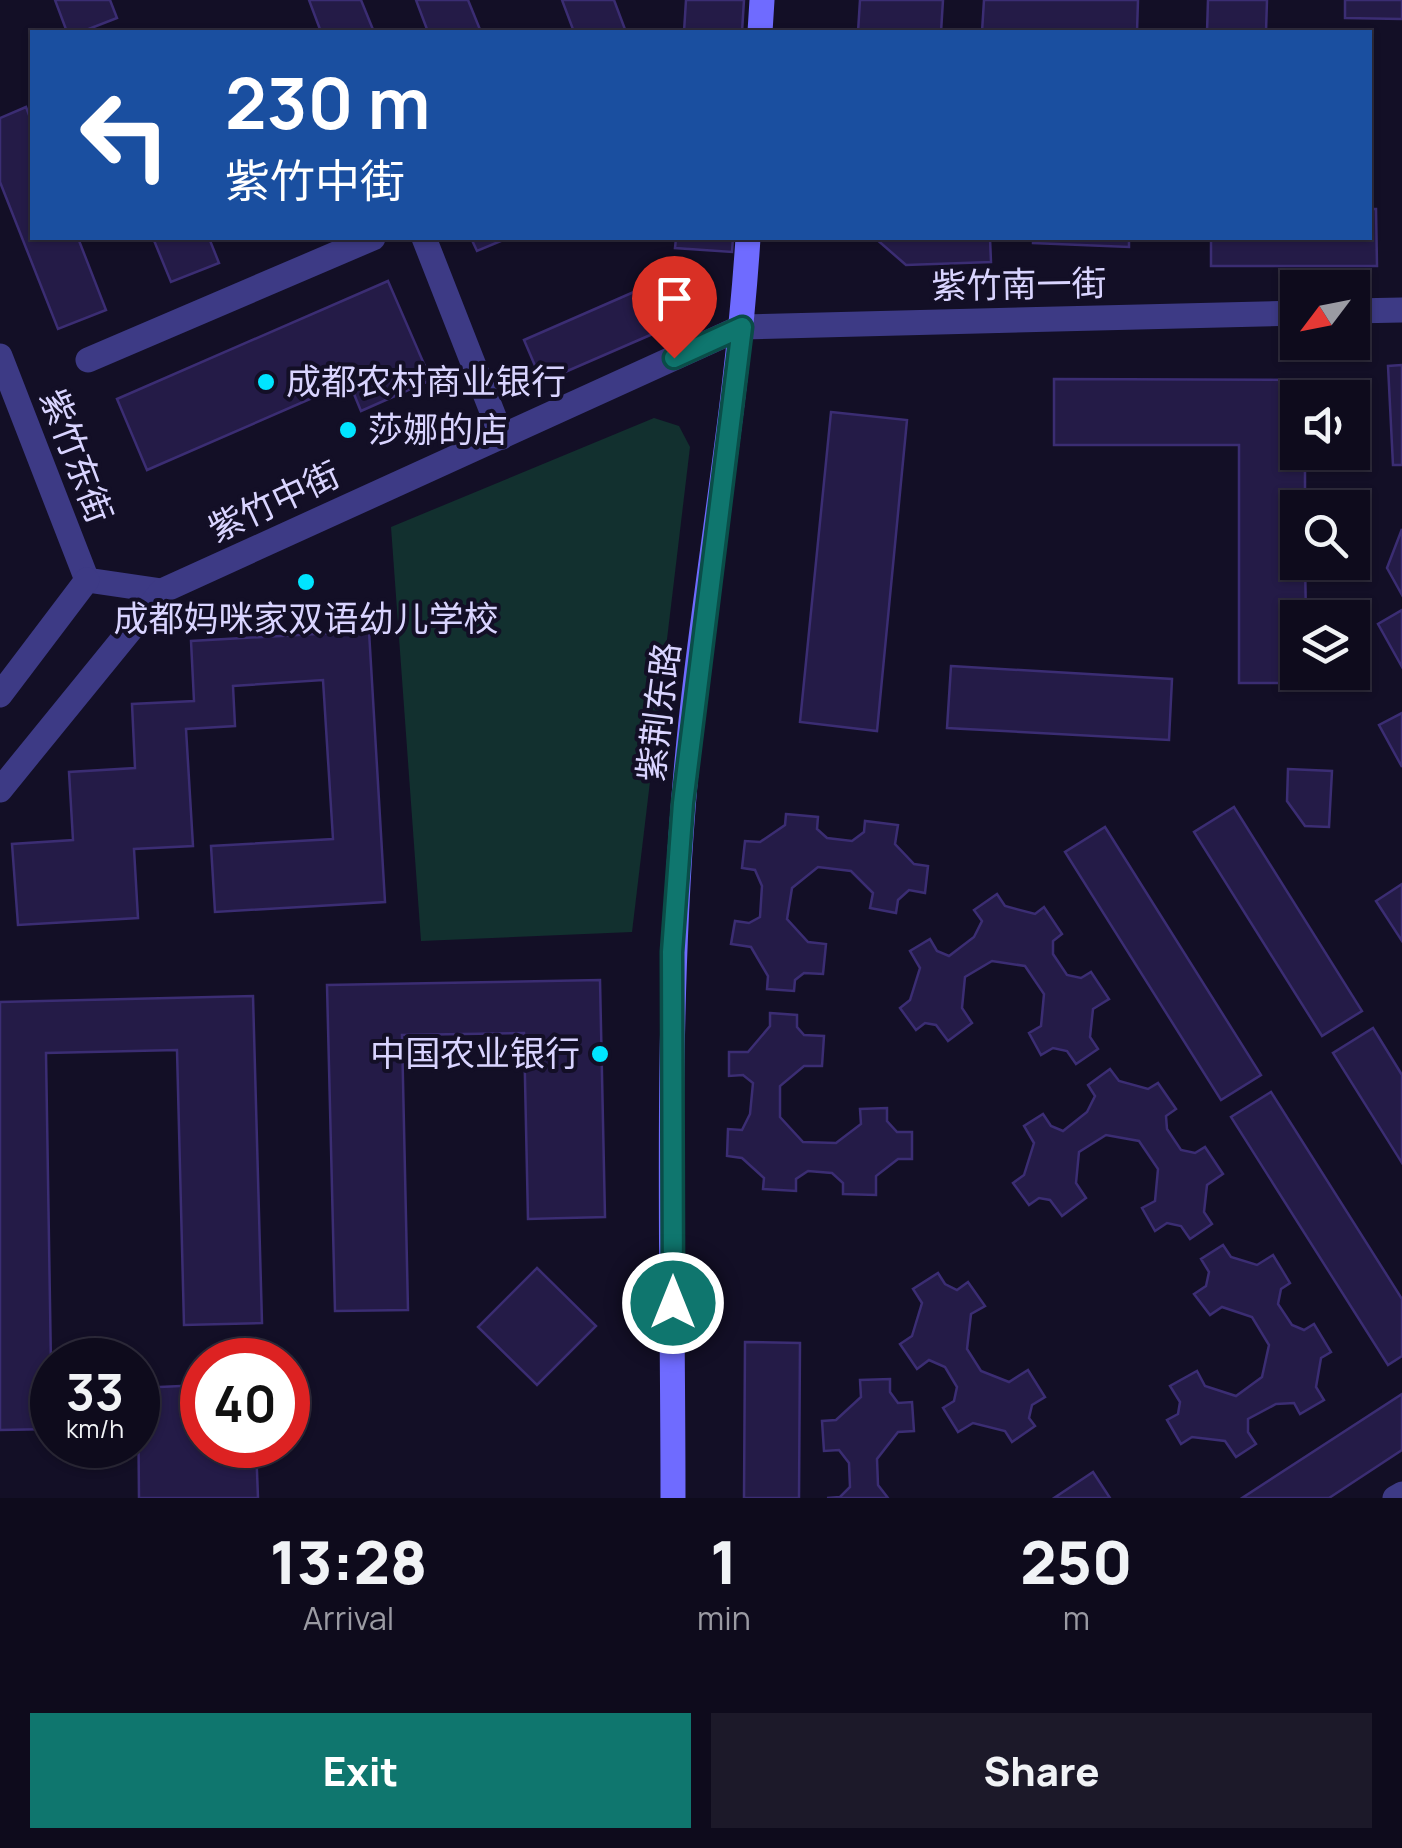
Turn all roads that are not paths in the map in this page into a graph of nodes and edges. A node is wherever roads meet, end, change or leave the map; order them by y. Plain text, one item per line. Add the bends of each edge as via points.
1 (762, 0) edge
2 (760, 30) edge
3 (367, 240) edge
4 (425, 240) edge
5 (748, 240) edge
6 (1402, 310) edge
7 (1370, 311) edge
8 (1280, 313) edge
9 (742, 327) junction
10 (0, 356) edge
11 (88, 360) dead end
12 (502, 437) junction
13 (87, 580) junction
14 (162, 591) junction
15 (0, 694) edge
16 (0, 790) edge
17 (1402, 1494) edge
18 (673, 1498) edge
19 (1395, 1498) edge

1 - 2 street
3 - 11 street
4 - 12 street
5 - 9 street, 紫荆东路
6 - 7 street
8 - 9 street, 紫竹南一街
9 - 12 street, 紫竹中街
9 - 18 street, 紫荆东路 via 683,803 672,952
10 - 13 street, 紫竹东街
12 - 14 street, 紫竹中街
13 - 14 street
13 - 15 street
14 - 16 street, 紫竹中街
17 - 19 street

